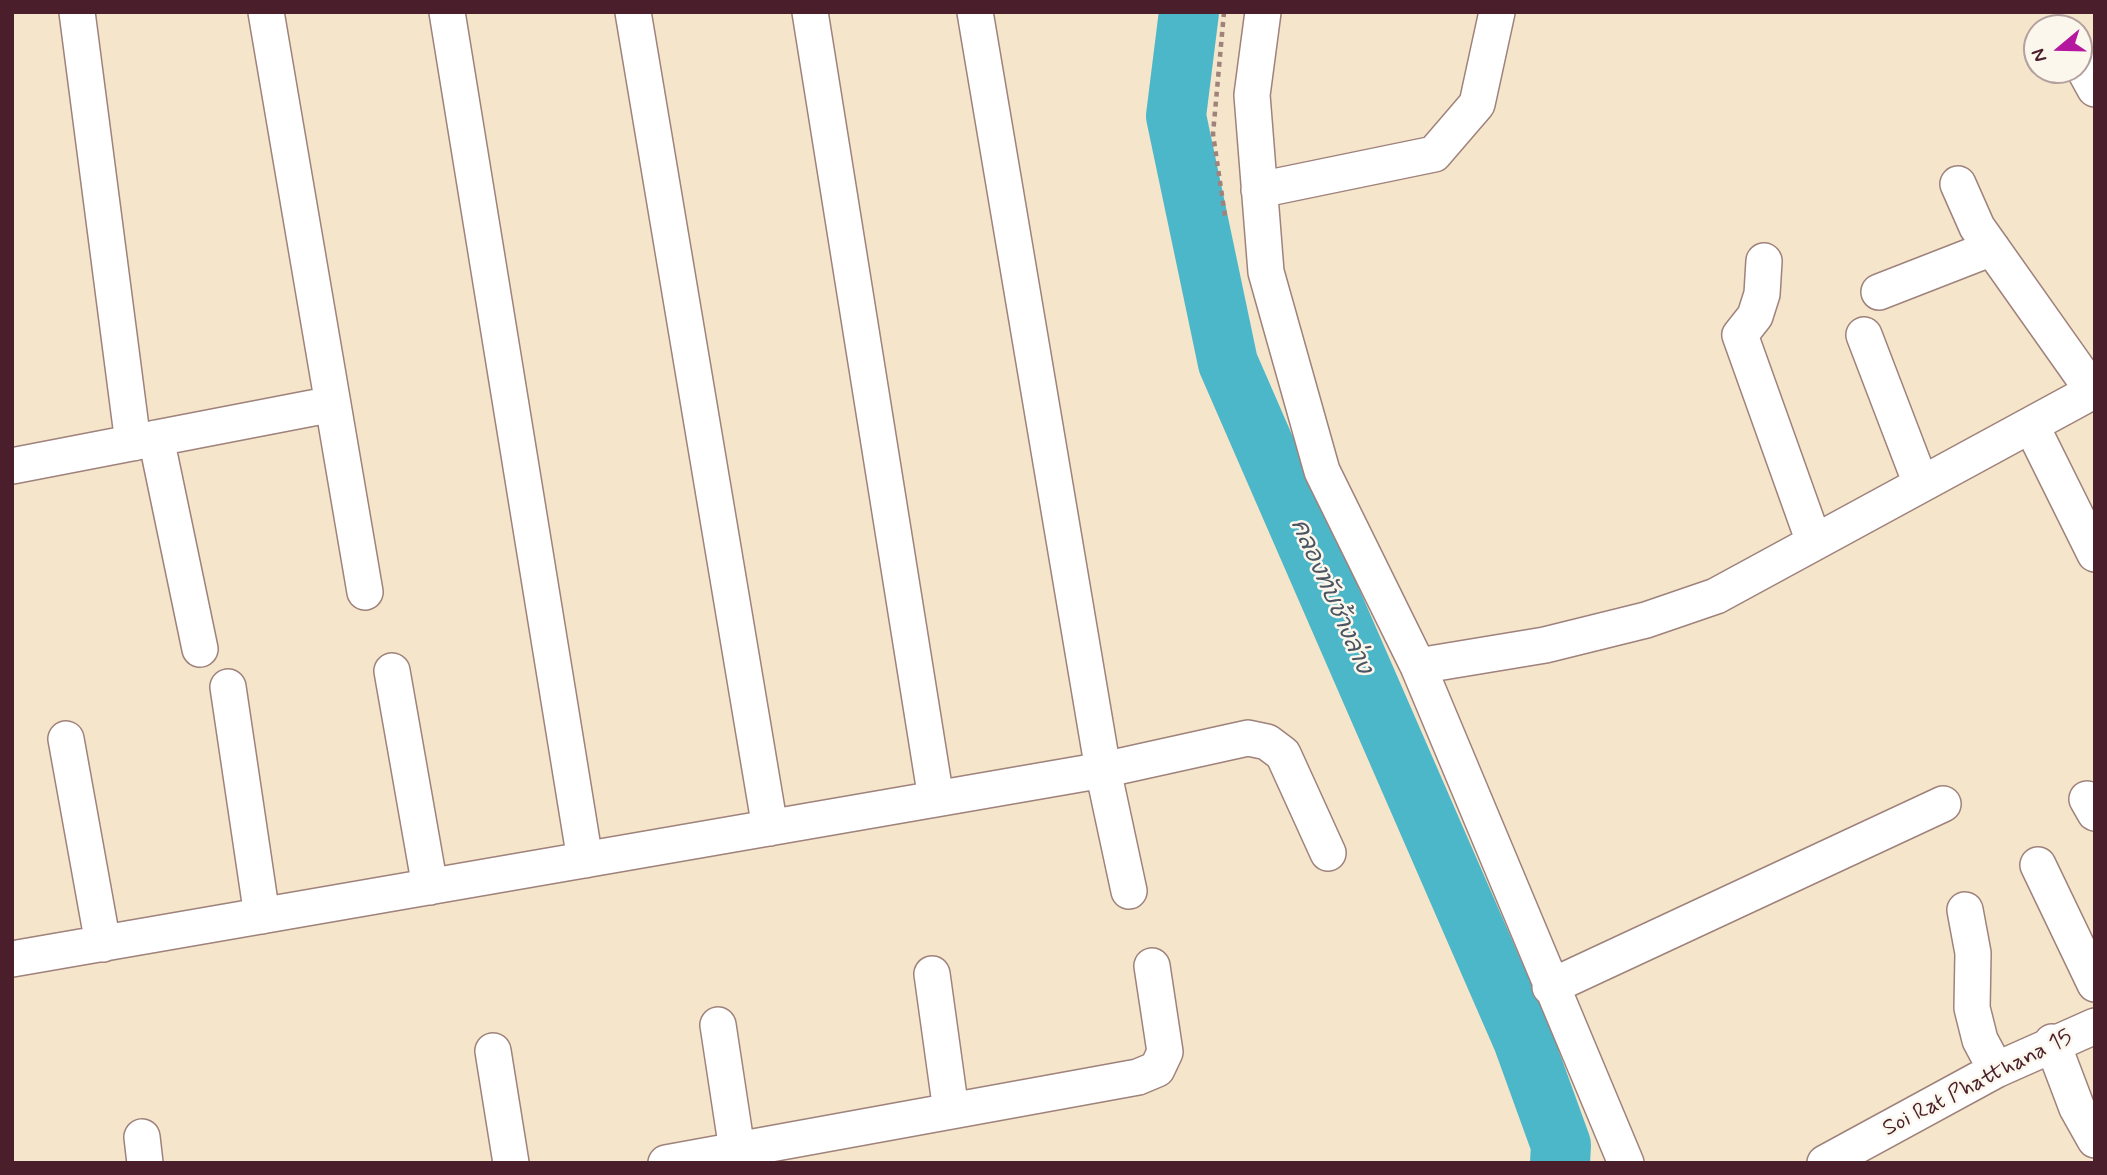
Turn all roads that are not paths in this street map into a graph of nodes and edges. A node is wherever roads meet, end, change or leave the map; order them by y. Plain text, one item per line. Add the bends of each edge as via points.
1 (77, 12) edge
2 (266, 12) edge
3 (447, 12) edge
4 (633, 12) edge
5 (810, 12) edge
6 (975, 12) edge
7 (1264, 12) edge
8 (1497, 12) edge
9 (1958, 184) dead end
10 (1259, 190) junction
11 (1992, 248) junction
12 (1764, 261) dead end
13 (1879, 292) dead end
14 (1864, 335) dead end
15 (2094, 391) edge
16 (333, 404) junction
17 (2032, 425) junction
18 (144, 440) junction
19 (12, 466) edge
20 (1921, 484) junction
21 (1814, 542) junction
22 (2095, 554) edge
23 (365, 592) dead end
24 (200, 649) dead end
25 (1418, 666) junction
26 (391, 671) dead end
27 (228, 687) dead end
28 (66, 739) dead end
29 (1103, 770) junction
30 (936, 799) junction
31 (1943, 804) dead end
32 (770, 828) junction
33 (1328, 853) dead end
34 (585, 860) junction
35 (2038, 865) dead end
36 (430, 887) junction
37 (1129, 891) dead end
38 (1965, 910) dead end
39 (262, 916) junction
40 (103, 944) junction
41 (12, 959) edge
42 (1152, 966) dead end
43 (932, 974) dead end
44 (2095, 984) edge
45 (1550, 987) junction
46 (718, 1025) dead end
47 (2095, 1026) edge
48 (2052, 1042) junction
49 (493, 1051) dead end
50 (1996, 1070) junction
51 (951, 1111) junction
52 (2095, 1140) edge
53 (737, 1150) junction
54 (511, 1163) edge
55 (666, 1163) edge
56 (1626, 1163) edge
57 (1825, 1163) edge

1 - 18 street
2 - 16 street
3 - 34 street
4 - 32 street
5 - 30 street
6 - 29 street
7 - 10 street via 1252,95
8 - 10 street via 1477,104 1434,154
9 - 11 street
10 - 25 street via 1266,272 1322,471
11 - 13 street
11 - 15 street
12 - 21 street via 1755,316 1740,335
14 - 20 street
15 - 17 street
16 - 18 street
16 - 23 street
17 - 20 street
17 - 22 street
18 - 19 street
18 - 24 street
20 - 21 street
21 - 25 street via 1716,596 1646,620 1545,645
25 - 45 street
26 - 36 street
27 - 39 street
28 - 40 street
29 - 30 street
29 - 33 street via 1248,738 1267,742 1283,754
29 - 37 street
30 - 32 street
31 - 45 street
32 - 34 street
34 - 36 street
35 - 44 street
36 - 39 street
38 - 50 street via 1973,953 1972,1008 1980,1040
39 - 40 street
40 - 41 street
42 - 51 street via 1165,1052 1157,1069 1138,1077
43 - 51 street
45 - 56 street
46 - 53 street
47 - 48 street, Soi Rat Phatthana 15
48 - 50 street, Soi Rat Phatthana 15
48 - 52 street via 2077,1108
49 - 54 street
50 - 57 street, Soi Rat Phatthana 15
51 - 53 street
53 - 55 street

